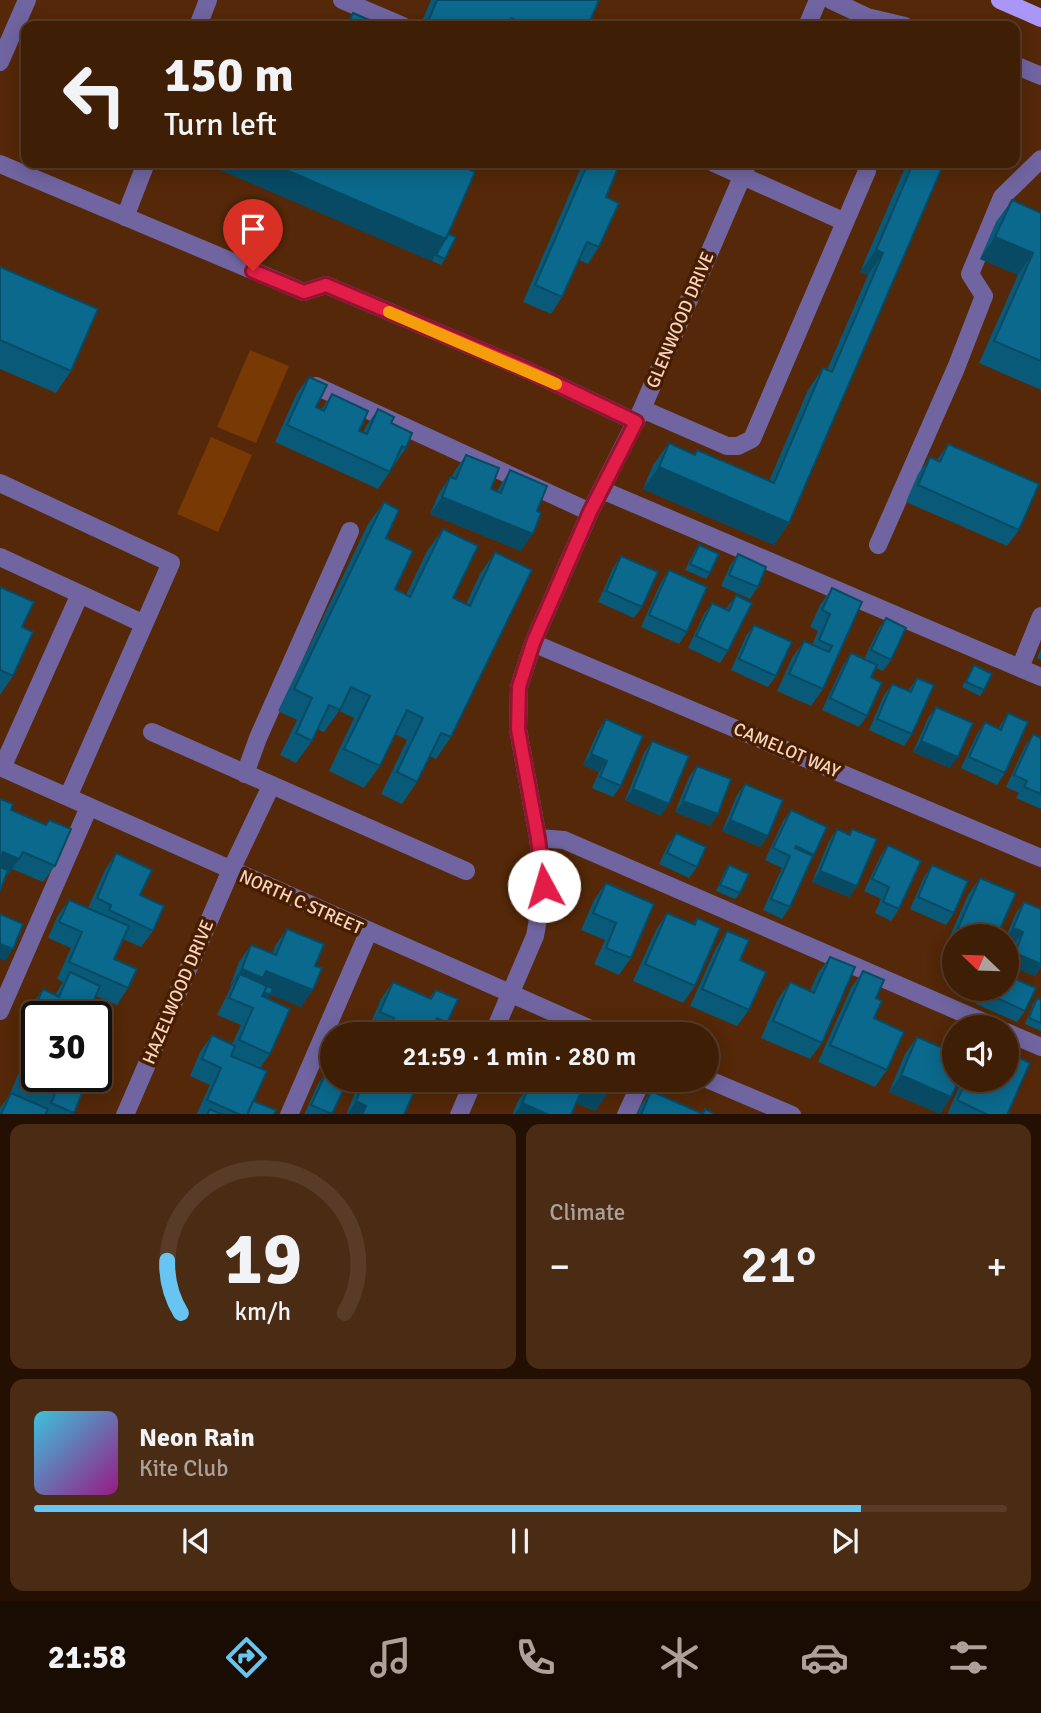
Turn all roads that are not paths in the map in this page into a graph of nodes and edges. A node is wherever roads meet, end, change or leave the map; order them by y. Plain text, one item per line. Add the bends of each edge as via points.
1 (27, 0) edge
2 (208, 0) edge
3 (342, 0) edge
4 (818, 0) edge
5 (831, 0) edge
6 (1000, 0) edge
7 (1041, 18) edge
8 (200, 21) edge
9 (391, 21) edge
10 (809, 21) edge
11 (884, 21) edge
12 (0, 62) edge
13 (1020, 67) edge
14 (1041, 76) edge
15 (1041, 159) edge
16 (0, 164) edge
17 (144, 168) edge
18 (866, 168) edge
19 (745, 169) edge
20 (125, 217) junction
21 (845, 222) junction
22 (316, 386) edge
23 (639, 415) junction
24 (0, 483) edge
25 (602, 489) junction
26 (590, 512) junction
27 (350, 531) dead end
28 (878, 545) dead end
29 (0, 557) edge
30 (80, 594) junction
31 (1041, 616) edge
32 (144, 624) junction
33 (533, 643) junction
34 (1020, 668) junction
35 (1041, 677) edge
36 (152, 732) dead end
37 (1, 768) edge
38 (245, 774) junction
39 (271, 786) junction
40 (68, 797) junction
41 (89, 807) junction
42 (538, 838) junction
43 (1041, 858) edge
44 (231, 870) junction
45 (466, 871) dead end
46 (368, 933) junction
47 (510, 995) junction
48 (0, 1012) edge
49 (967, 1015) edge
50 (498, 1022) edge
51 (574, 1022) edge
52 (1019, 1038) edge
53 (1041, 1047) edge
54 (719, 1084) edge
55 (469, 1092) edge
56 (637, 1092) edge
57 (125, 1114) edge
58 (289, 1114) edge
59 (459, 1114) edge
60 (626, 1114) edge
61 (790, 1114) edge

1 - 12 street
2 - 8 street
3 - 9 street
4 - 10 street
5 - 11 street
6 - 7 main road
13 - 14 street
15 - 28 street via 1002,197 970,274 984,296
16 - 20 street
17 - 20 street
18 - 21 street
19 - 21 street
19 - 23 street, GLENWOOD DRIVE
20 - 23 street via 304,292 326,285
21 - 23 street via 752,439 727,446
22 - 26 street
23 - 25 street, GLENWOOD DRIVE
24 - 32 street via 171,563
25 - 26 street, GLENWOOD DRIVE
25 - 34 street
26 - 33 street, GLENWOOD DRIVE
27 - 38 street
29 - 30 street
30 - 32 street
30 - 37 street
31 - 34 street
32 - 40 street
33 - 42 street, GLENWOOD DRIVE via 519,687 518,729
33 - 43 street, CAMELOT WAY
34 - 35 street
36 - 38 street
37 - 40 street, NORTH C STREET
38 - 39 street
39 - 44 street, HAZELWOOD DRIVE
39 - 45 street
40 - 41 street, NORTH C STREET
41 - 44 street, NORTH C STREET
41 - 48 street
42 - 47 street, GLENWOOD DRIVE via 544,886 535,936
42 - 49 street via 564,840
44 - 46 street, NORTH C STREET
44 - 57 street, HAZELWOOD DRIVE
46 - 47 street, NORTH C STREET
46 - 58 street
47 - 50 street, GLENWOOD DRIVE
47 - 51 street, NORTH C STREET
52 - 53 street
54 - 61 street
55 - 59 street
56 - 60 street

